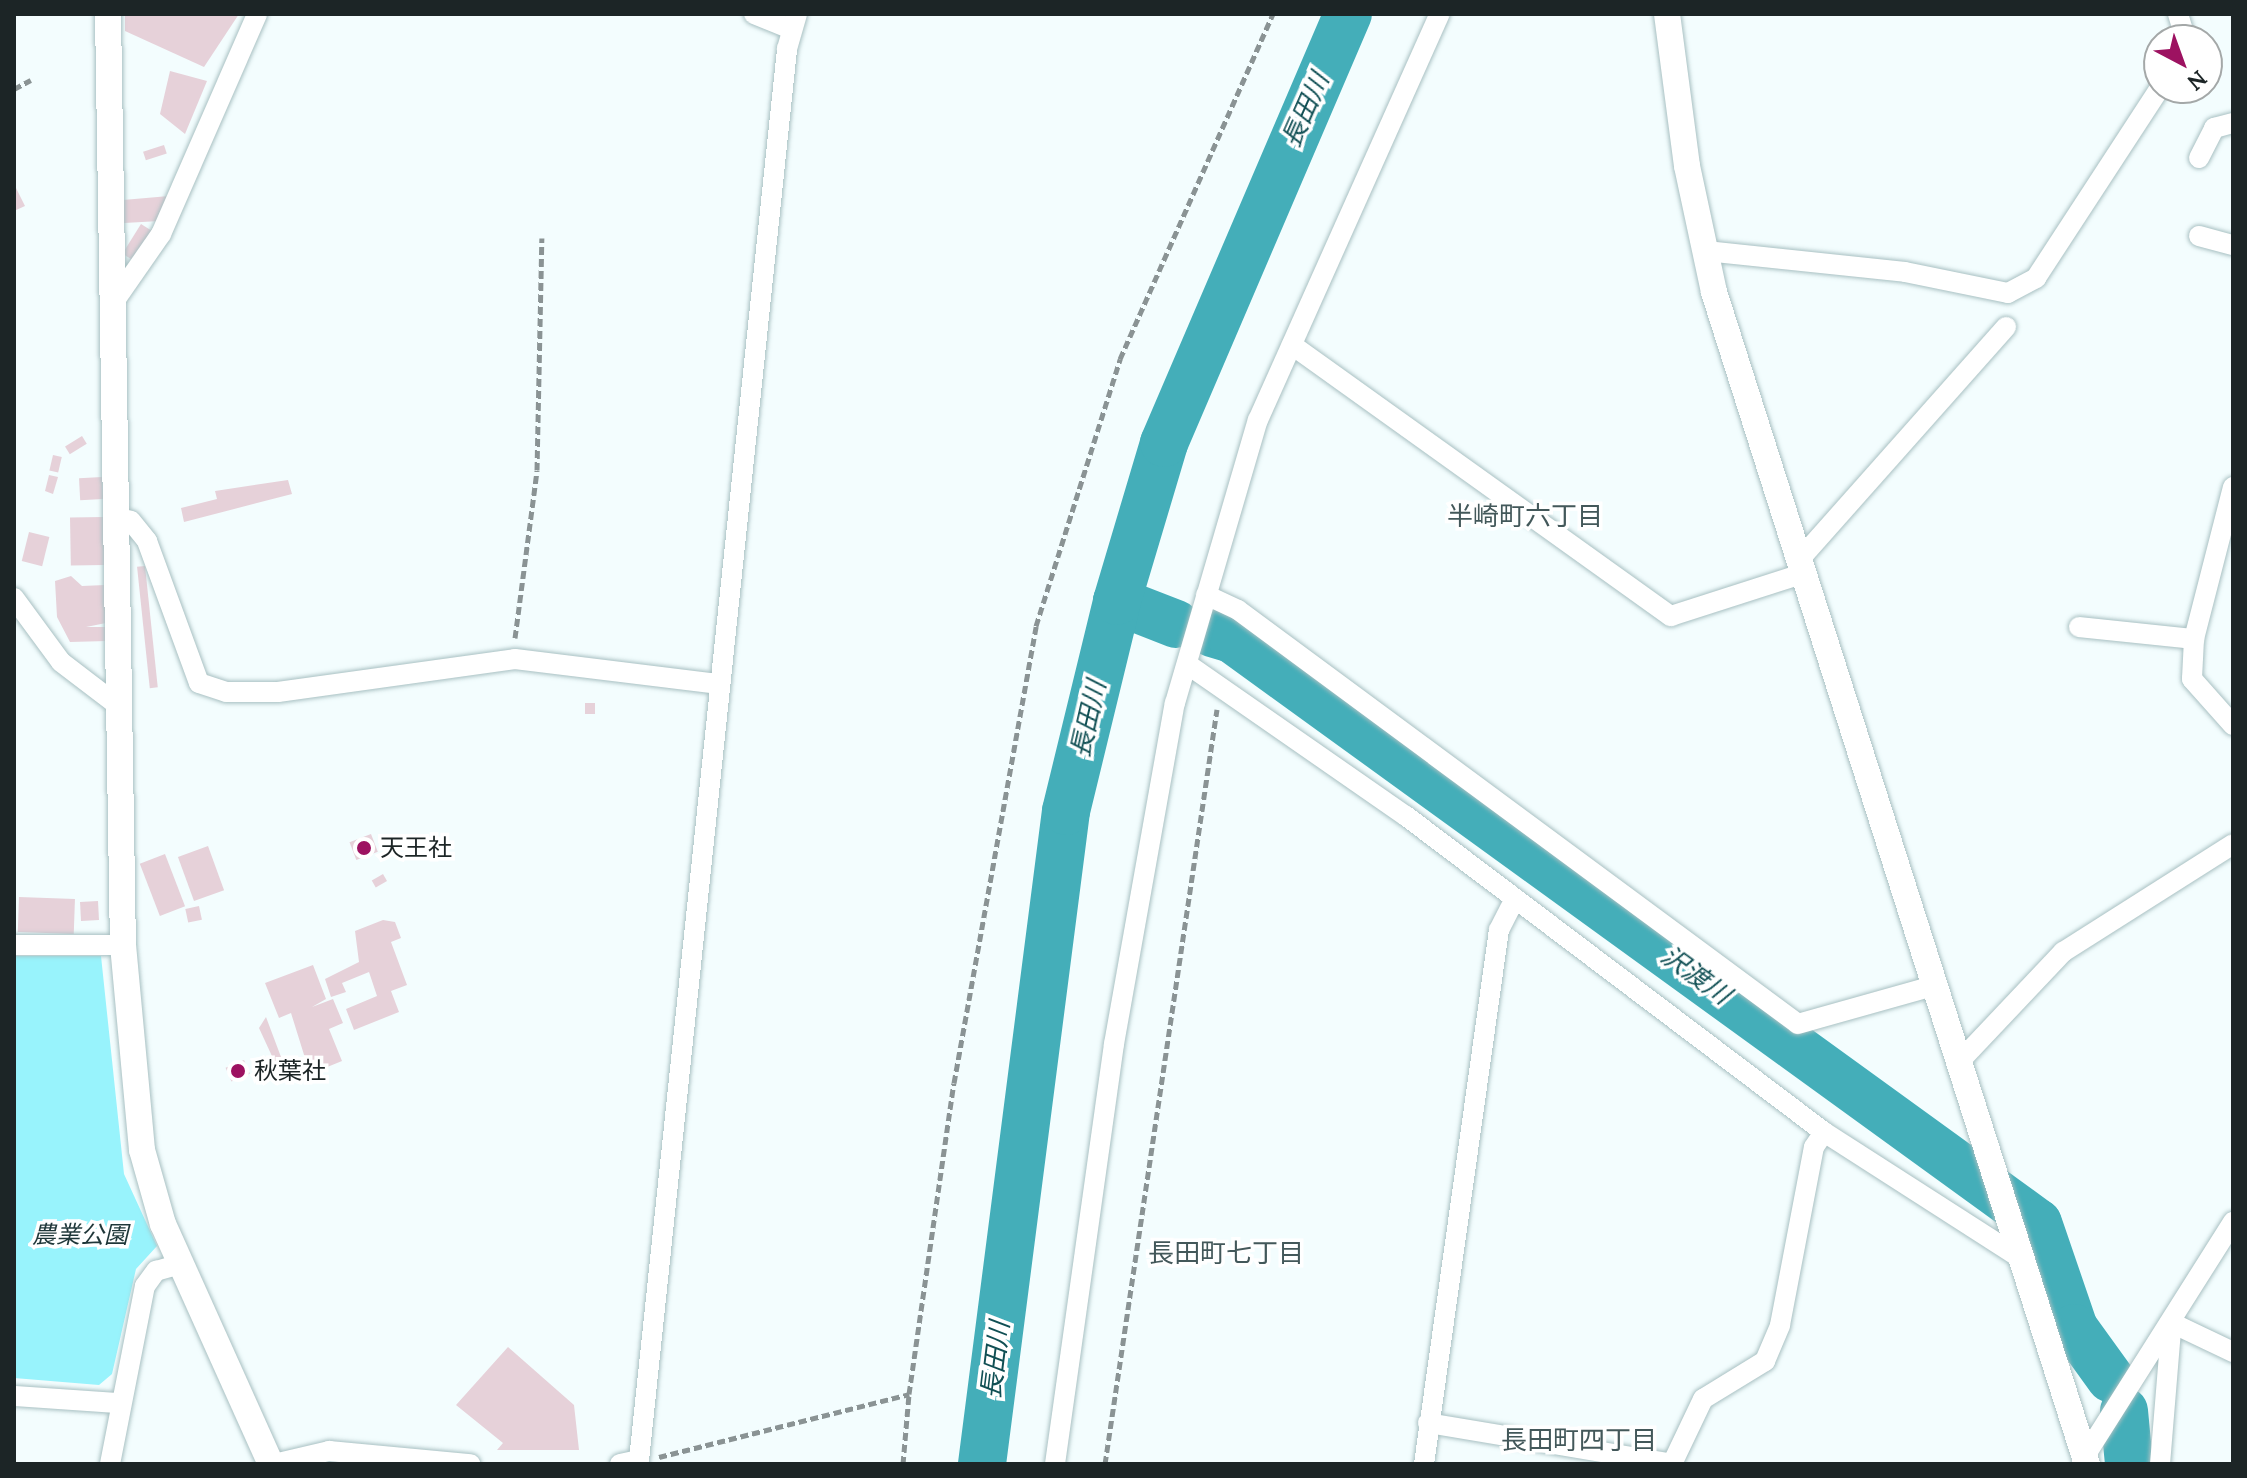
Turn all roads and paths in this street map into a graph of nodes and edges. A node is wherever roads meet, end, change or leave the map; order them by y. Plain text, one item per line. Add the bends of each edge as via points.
1 (108, 14) edge
2 (257, 14) edge
3 (754, 14) edge
4 (1273, 14) edge
5 (1440, 14) edge
6 (1667, 14) edge
7 (794, 21) edge
8 (31, 80) dead end
9 (14, 89) edge
10 (2150, 104) edge
11 (2233, 123) edge
12 (2199, 158) dead end
13 (2199, 236) dead end
14 (542, 238) dead end
15 (2233, 245) edge
16 (1706, 251) junction
17 (109, 309) junction
18 (2006, 327) dead end
19 (1292, 345) junction
20 (2233, 487) edge
21 (114, 517) junction
22 (1803, 566) junction
23 (1206, 595) junction
24 (14, 598) edge
25 (2079, 627) dead end
26 (2194, 639) junction
27 (515, 659) junction
28 (1187, 664) junction
29 (1218, 680) junction
30 (719, 684) junction
31 (116, 704) junction
32 (2233, 725) edge
33 (2233, 844) edge
34 (1515, 899) junction
35 (14, 945) edge
36 (123, 945) junction
37 (1933, 986) junction
38 (1958, 1063) junction
39 (1824, 1132) junction
40 (2233, 1222) edge
41 (2017, 1256) junction
42 (180, 1264) junction
43 (2172, 1323) junction
44 (2233, 1352) edge
45 (909, 1394) junction
46 (14, 1396) edge
47 (118, 1403) junction
48 (1428, 1423) junction
49 (2086, 1460) edge
50 (629, 1462) edge
51 (110, 1464) edge
52 (272, 1464) edge
53 (470, 1464) edge
54 (903, 1464) edge
55 (1055, 1464) edge
56 (1105, 1464) edge
57 (1424, 1464) edge
58 (1673, 1464) edge
59 (2160, 1464) edge

1 - 17 street
2 - 17 street via 161,234
3 - 7 street
4 - 45 path via 1120,359 1036,626 954,1083
5 - 19 street
6 - 16 street
7 - 30 street
8 - 9 path
10 - 16 street via 2036,278 2008,293 1905,272
11 - 12 street via 2214,128
13 - 15 street
14 - 27 path via 537,470
16 - 22 street
17 - 21 street
18 - 22 street
19 - 22 street via 1671,616
19 - 23 street via 1258,420
20 - 26 street
21 - 27 street via 131,521 147,541 199,683 278,692
21 - 31 street
22 - 37 street
23 - 28 street
23 - 37 street via 1238,610 1798,1024
24 - 31 street via 81,683
25 - 26 street
26 - 32 street via 2192,679
27 - 30 street
28 - 29 street
28 - 55 street via 1114,1044
29 - 34 street
29 - 56 path via 1212,764
30 - 50 street
31 - 36 street
33 - 38 street via 2063,952
34 - 39 street via 1719,1045
34 - 48 street via 1499,930
35 - 36 street
36 - 42 street via 142,1150
37 - 38 street
38 - 41 street
39 - 41 street
39 - 58 street via 1814,1147 1780,1325 1765,1361 1703,1399
40 - 43 street
41 - 49 street
42 - 47 street via 156,1271 145,1286
42 - 52 street
43 - 44 street
43 - 49 street
43 - 59 street
45 - 50 path
45 - 54 path
46 - 47 street
47 - 51 street
48 - 57 street
48 - 58 street
52 - 53 street via 329,1451

